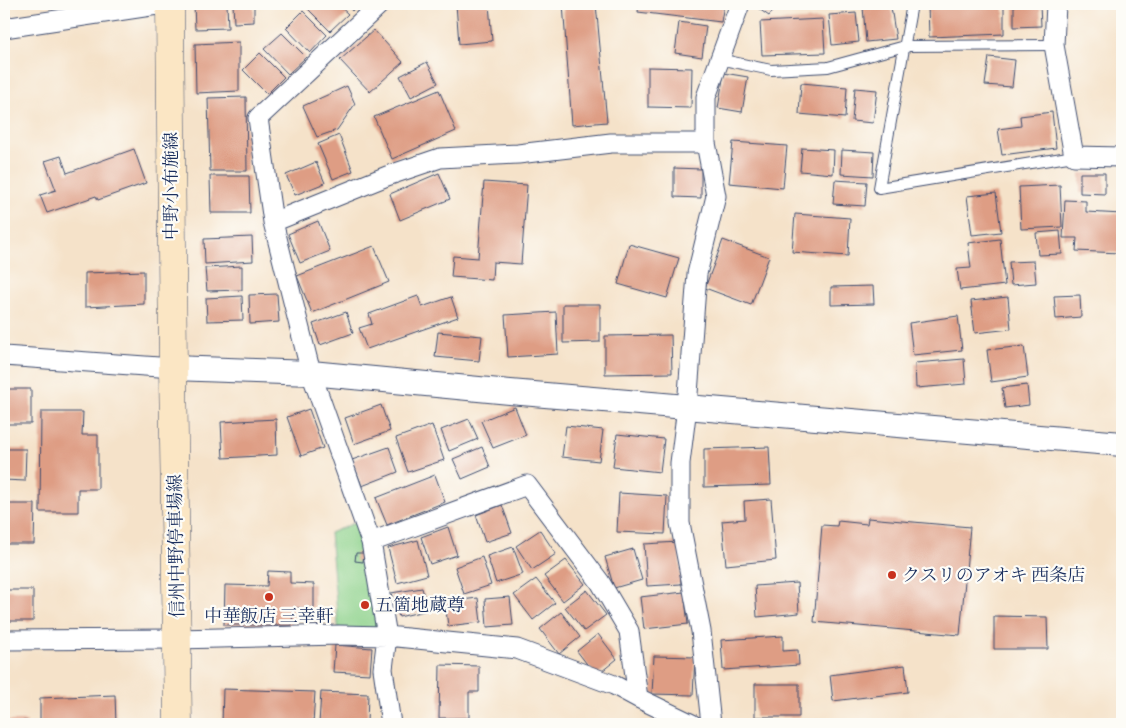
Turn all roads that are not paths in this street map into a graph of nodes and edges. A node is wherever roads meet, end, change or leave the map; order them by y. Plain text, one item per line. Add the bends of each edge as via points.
1 (164, 4) edge
2 (170, 4) edge
3 (380, 4) edge
4 (740, 4) edge
5 (912, 4) edge
6 (1056, 4) edge
7 (4, 28) edge
8 (1054, 45) junction
9 (905, 46) junction
10 (719, 59) junction
11 (706, 143) junction
12 (1074, 156) junction
13 (1122, 157) edge
14 (273, 222) junction
15 (4, 356) edge
16 (173, 368) junction
17 (311, 373) junction
18 (687, 407) junction
19 (1122, 444) edge
20 (371, 542) junction
21 (387, 636) junction
22 (177, 639) junction
23 (4, 640) edge
24 (638, 698) junction
25 (178, 724) edge
26 (391, 724) edge
27 (692, 724) edge
28 (711, 724) edge

1 - 7 street
2 - 16 main road, 中野小布施線
3 - 14 street via 258,118
4 - 10 street
5 - 9 lane
6 - 8 street
8 - 9 lane
8 - 12 street
9 - 10 lane via 828,67 771,70
9 - 12 lane via 879,188
10 - 11 street via 706,97
11 - 14 street via 611,143 518,154 440,158
11 - 18 street via 716,196 697,274
12 - 13 street
14 - 17 street
15 - 16 street
16 - 17 street
16 - 22 main road, 信州中野停車場線
17 - 18 street
17 - 20 street
18 - 19 street
18 - 28 street via 680,463 680,523 700,632
20 - 21 street
20 - 24 street via 527,485 600,582 629,631
21 - 22 street
21 - 24 street via 516,649 614,684
21 - 26 street via 383,669
22 - 23 street
22 - 25 main road, 信州中野停車場線
24 - 27 street

